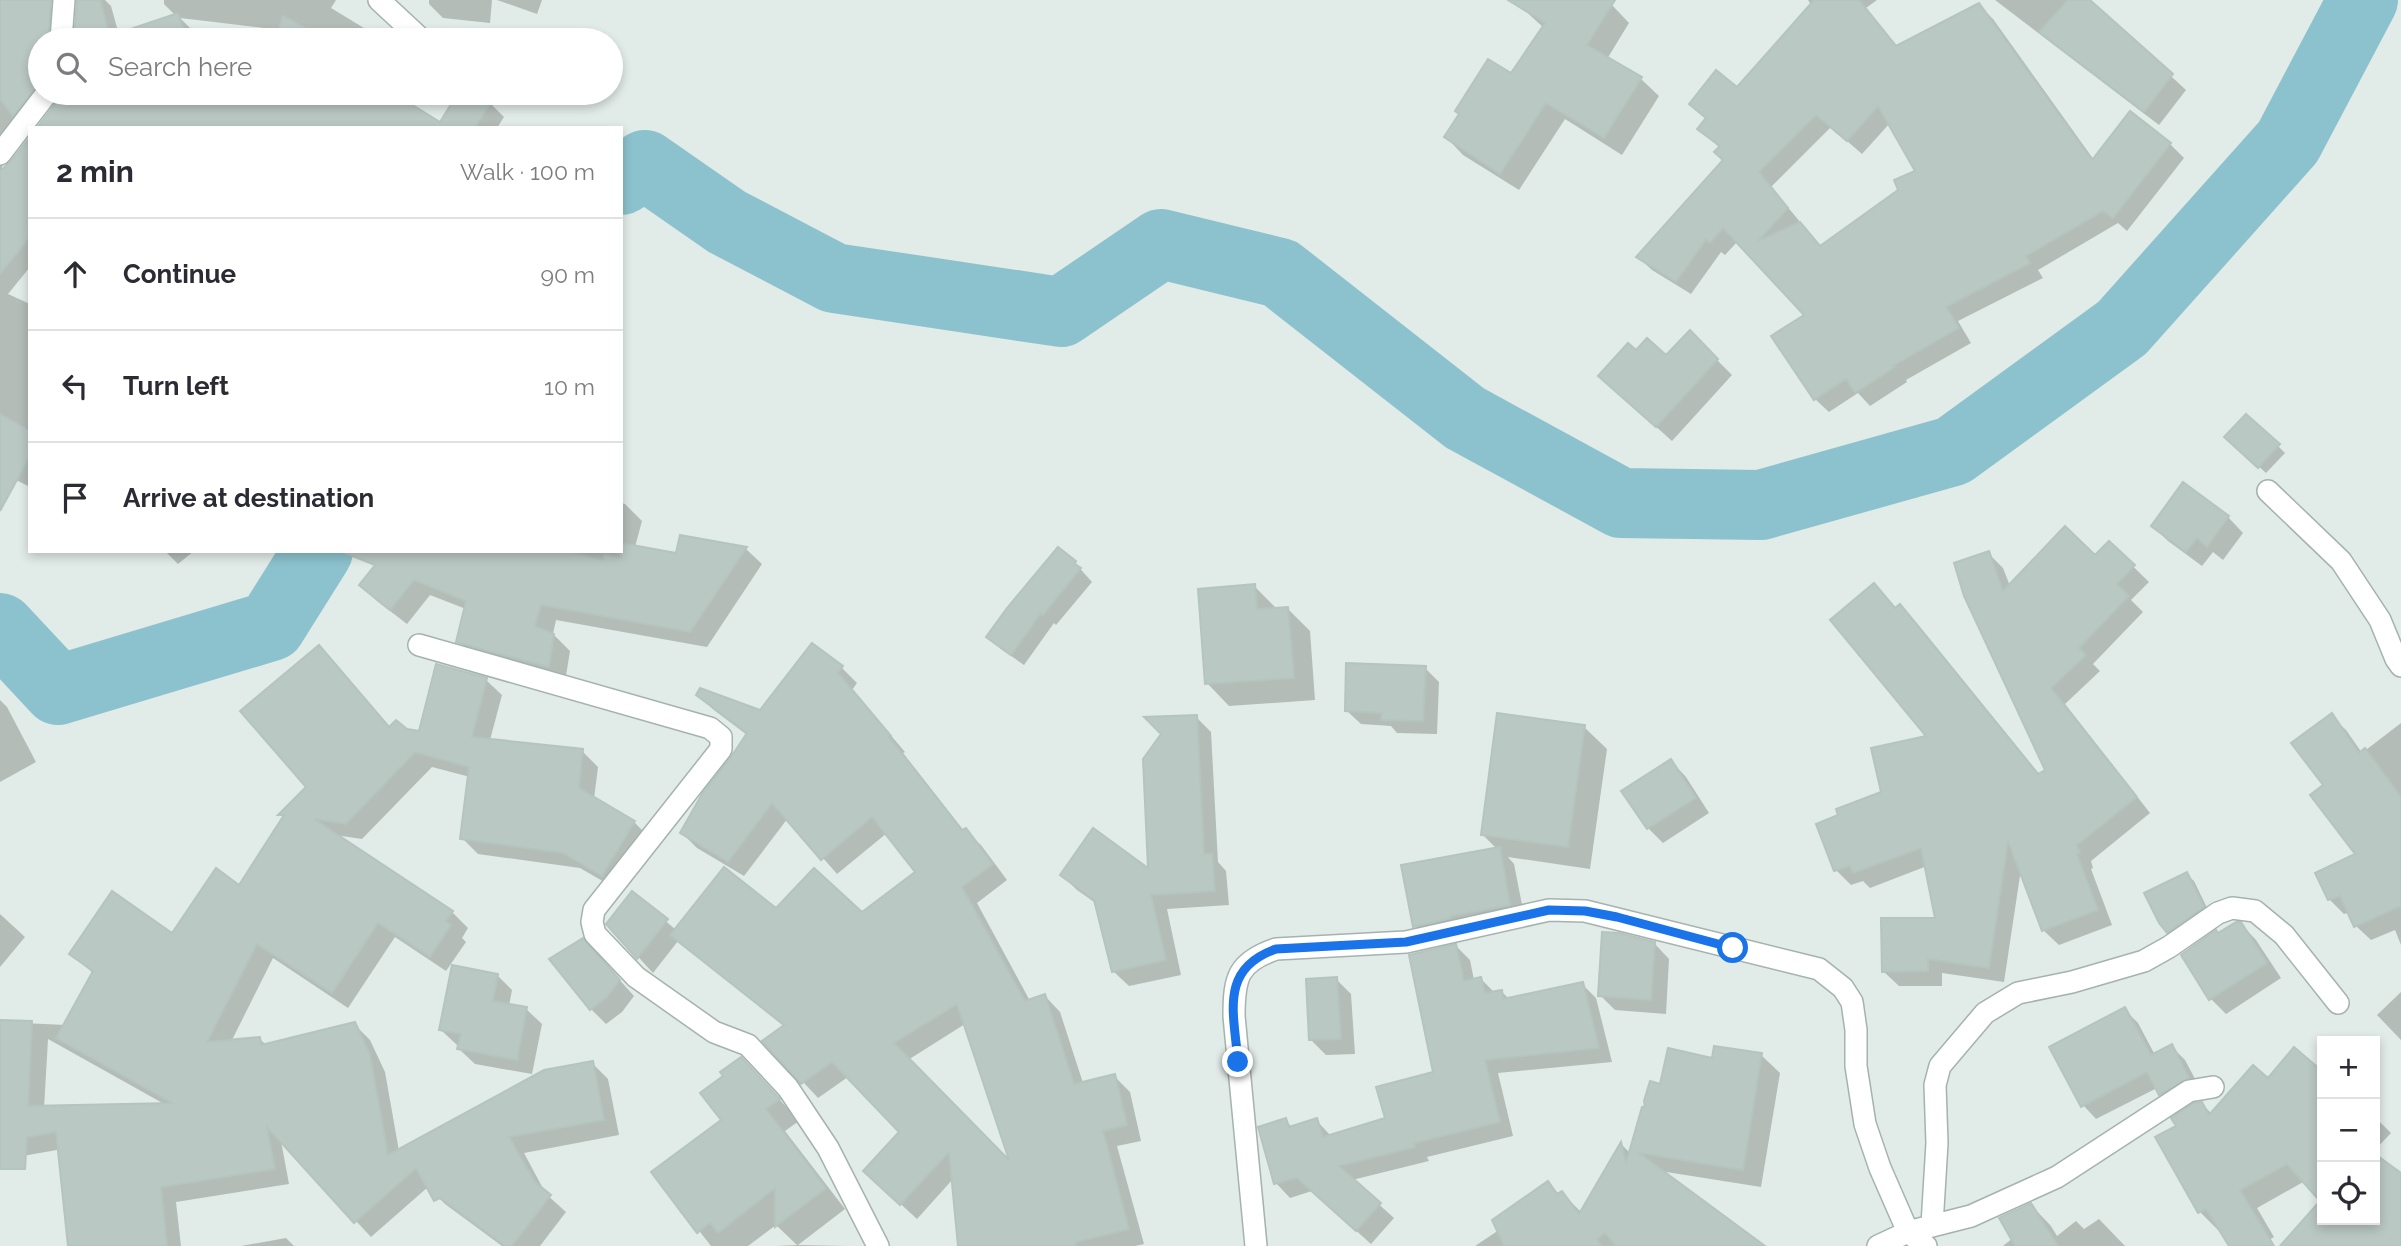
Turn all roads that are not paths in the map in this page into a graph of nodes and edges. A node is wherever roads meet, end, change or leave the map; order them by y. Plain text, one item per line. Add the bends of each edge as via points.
1 (64, 0) edge
2 (379, 0) edge
3 (62, 28) edge
4 (409, 28) edge
5 (38, 105) edge
6 (0, 154) edge
7 (2268, 492) dead end
8 (419, 645) dead end
9 (2401, 666) edge
10 (2338, 1003) dead end
11 (2213, 1087) dead end
12 (1932, 1225) junction
13 (1908, 1232) junction
14 (878, 1246) edge
15 (1256, 1246) edge
16 (1878, 1246) edge
17 (1926, 1246) edge

1 - 3 street
2 - 4 street
5 - 6 street
7 - 9 street via 2341,561 2380,620
8 - 14 street via 710,727 721,737 721,748 594,910 592,922 596,934 636,977 714,1032 748,1045 788,1088 828,1148
10 - 12 street via 2284,935 2255,911 2232,908 2144,961 2018,993 1985,1013 1940,1066 1935,1085
11 - 12 street via 2189,1091 2057,1177 1971,1216
12 - 13 street
13 - 15 street via 1865,1125 1852,1002 1843,988 1819,969 1617,917 1549,910 1406,942 1276,949 1244,967 1234,988 1234,1016
13 - 16 street
13 - 17 street

